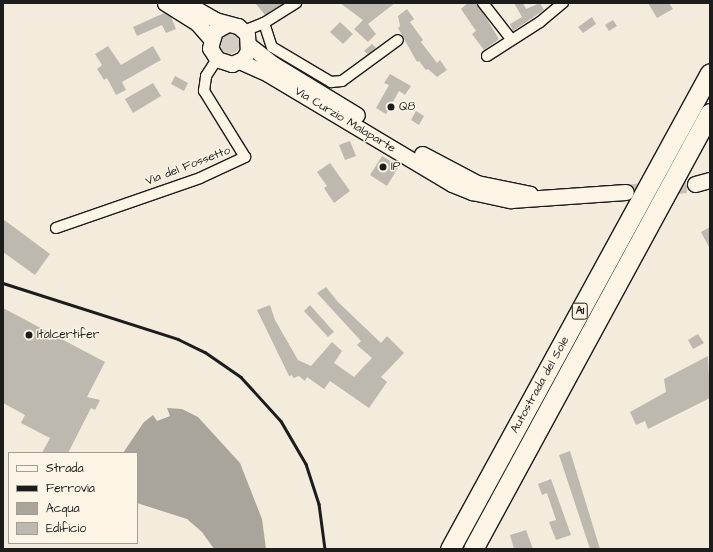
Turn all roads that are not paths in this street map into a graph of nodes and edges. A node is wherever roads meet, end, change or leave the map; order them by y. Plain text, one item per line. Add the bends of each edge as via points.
1 (165, 3) edge
2 (186, 3) edge
3 (296, 3) edge
4 (483, 3) edge
5 (563, 3) edge
6 (264, 23) junction
7 (226, 25) junction
8 (244, 30) junction
9 (211, 39) junction
10 (510, 39) junction
11 (398, 40) dead end
12 (250, 46) junction
13 (487, 56) dead end
14 (217, 59) junction
15 (239, 62) junction
16 (710, 73) edge
17 (710, 113) edge
18 (710, 180) edge
19 (695, 184) tunnel mouth
20 (626, 192) tunnel mouth
21 (542, 198) junction
22 (56, 228) dead end
23 (450, 549) edge
24 (473, 549) edge

1 - 9 street via 198,24
2 - 7 street
3 - 6 street
4 - 10 street
5 - 10 street via 540,22
6 - 8 street
6 - 11 street via 272,47 331,82 342,81
7 - 8 street via 238,26
7 - 9 street via 215,31
8 - 12 street
9 - 14 street via 212,52
10 - 13 street
12 - 15 street
12 - 21 street, Via Curzio Malaparte via 273,64 456,174 477,183
14 - 15 street, Via Curzio Malaparte via 228,64
14 - 22 street, Via del Fossetto via 206,76 204,91 245,157 200,178
15 - 21 street, Via Curzio Malaparte via 268,74 461,189 494,199
16 - 23 highway, Autostrada del Sole / A1
17 - 24 highway, Autostrada del Sole / A1
18 - 19 street
20 - 21 street, Via Curzio Malaparte

